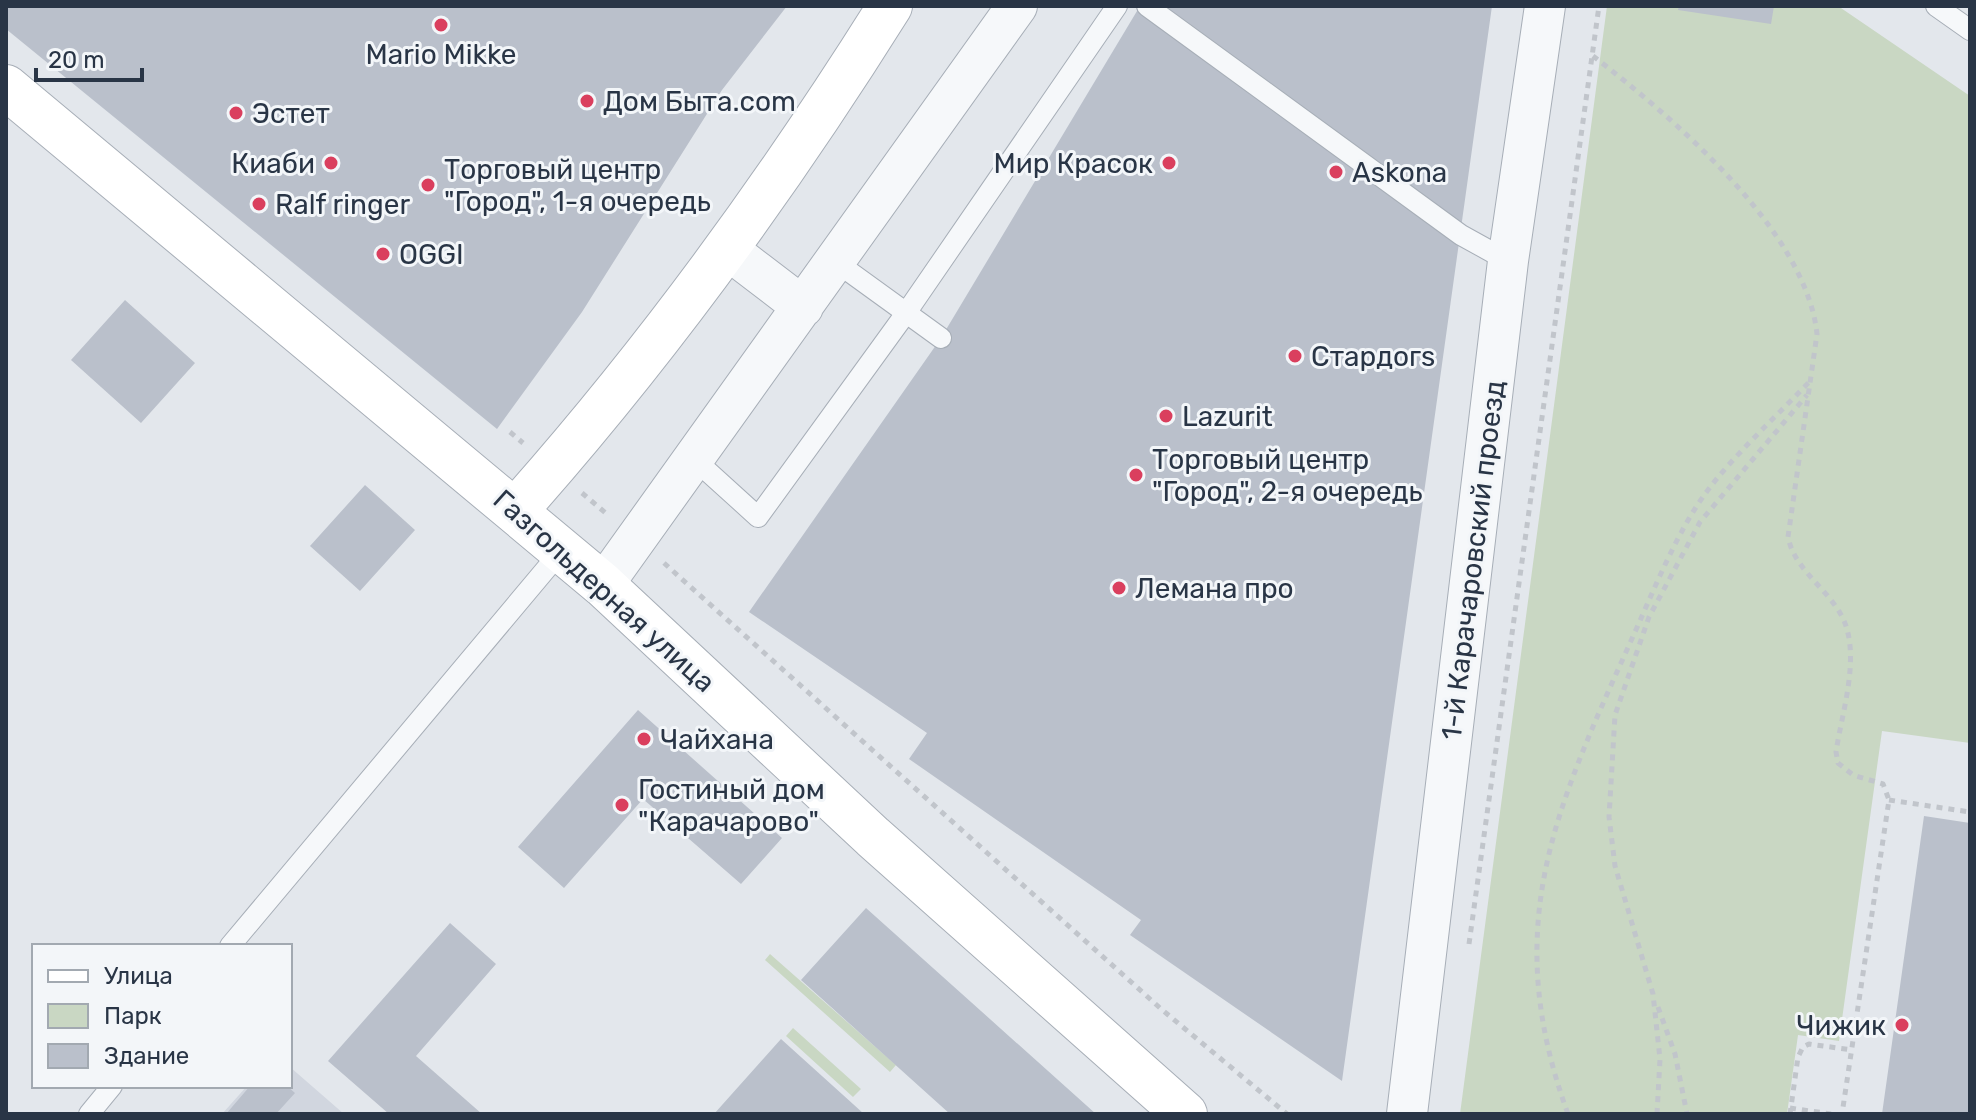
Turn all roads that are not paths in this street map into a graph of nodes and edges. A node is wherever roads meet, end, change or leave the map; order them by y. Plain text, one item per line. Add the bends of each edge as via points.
1 (890, 6) edge
2 (1017, 6) edge
3 (1117, 6) edge
4 (1147, 6) edge
5 (1545, 6) edge
6 (1936, 6) edge
7 (1970, 30) edge
8 (6, 87) edge
9 (726, 248) junction
10 (1508, 261) junction
11 (836, 262) junction
12 (803, 307) junction
13 (906, 313) junction
14 (941, 338) dead end
15 (694, 459) junction
16 (515, 511) junction
17 (562, 550) junction
18 (603, 585) junction
19 (232, 944) edge
20 (110, 1088) edge
21 (89, 1114) edge
22 (1185, 1114) edge
23 (1407, 1114) edge

1 - 9 street
2 - 11 street
3 - 13 lane
4 - 10 lane via 1461,235
5 - 10 street, 1-й Карачаровский проезд
6 - 7 lane
8 - 16 street, Газгольдерная улица
9 - 12 street
9 - 16 street
10 - 23 street, 1-й Карачаровский проезд
11 - 12 street
11 - 13 lane
12 - 15 street
13 - 14 lane
13 - 15 lane via 758,517
15 - 18 street
16 - 17 street, Газгольдерная улица
17 - 18 street, Газгольдерная улица
17 - 19 lane
18 - 22 street, Газгольдерная улица via 873,837
20 - 21 lane

